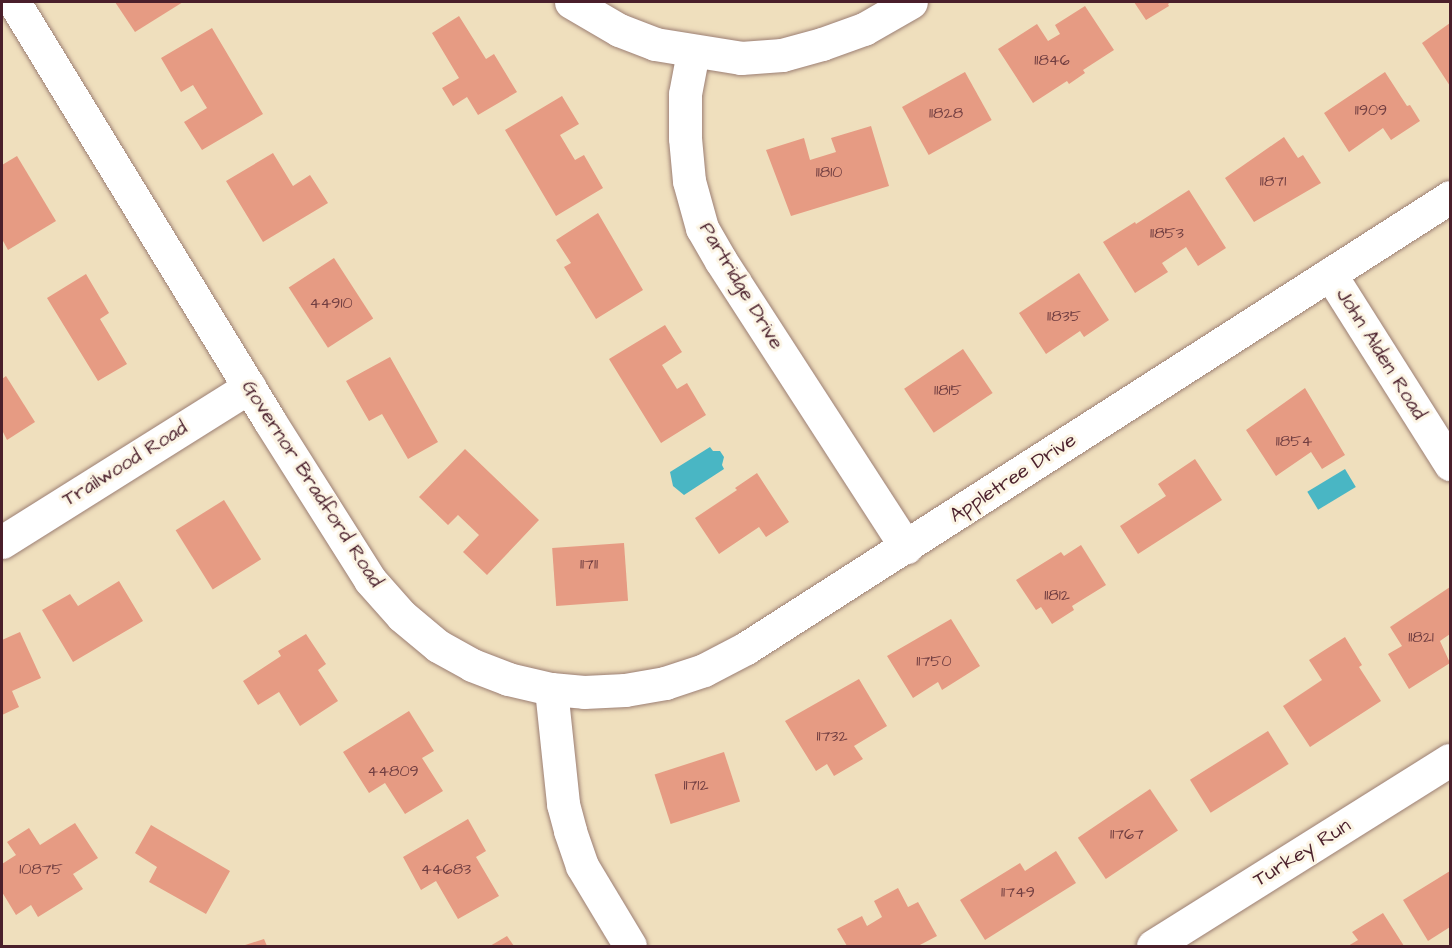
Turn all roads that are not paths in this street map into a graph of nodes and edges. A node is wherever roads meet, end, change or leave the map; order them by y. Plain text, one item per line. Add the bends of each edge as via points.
1 (14, 2) edge
2 (572, 2) edge
3 (911, 2) edge
4 (693, 52) junction
5 (1450, 197) edge
6 (1330, 274) junction
7 (249, 387) junction
8 (1450, 464) edge
9 (2, 542) edge
10 (906, 547) junction
11 (551, 689) junction
12 (1450, 760) edge
13 (630, 946) edge
14 (1153, 946) edge

1 - 7 street, Governor Bradford Road
2 - 4 street via 619,30 655,44
3 - 4 street via 864,29 782,55 741,58
4 - 10 street, Partridge Drive via 685,94 685,138 689,180 702,228
5 - 6 street, Appletree Drive
6 - 8 street, John Alden Road
6 - 10 street, Appletree Drive
7 - 9 street, Trailwood Road
7 - 11 street, Governor Bradford Road via 349,549 402,616 438,646 472,665
10 - 11 street, Appletree Drive via 746,648 704,670 665,683 625,690
11 - 13 street via 563,804 570,831 582,866
12 - 14 street, Turkey Run

